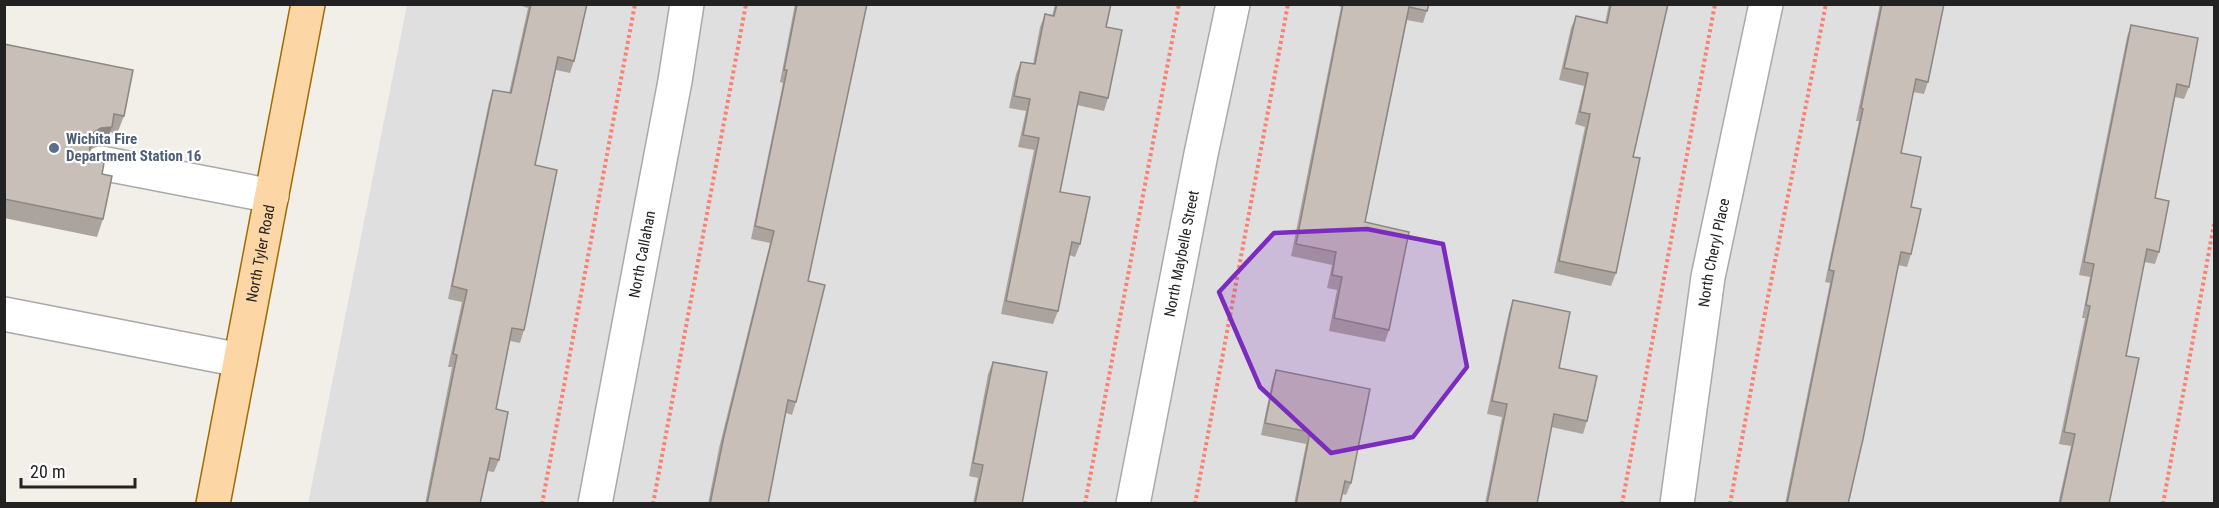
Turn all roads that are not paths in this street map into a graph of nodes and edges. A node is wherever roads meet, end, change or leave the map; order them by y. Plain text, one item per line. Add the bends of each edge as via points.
1 (308, 4) edge
2 (687, 4) edge
3 (1233, 4) edge
4 (1766, 4) edge
5 (102, 163) edge
6 (272, 196) junction
7 (4, 314) edge
8 (240, 360) junction
9 (213, 504) edge
10 (595, 504) edge
11 (1133, 504) edge
12 (1677, 504) edge

1 - 6 main road, North Tyler Road
2 - 10 street, North Callahan
3 - 11 street, North Maybelle Street
4 - 12 street, North Cheryl Place via 1708,278
5 - 6 street
6 - 8 main road, North Tyler Road
7 - 8 street
8 - 9 main road, North Tyler Road

